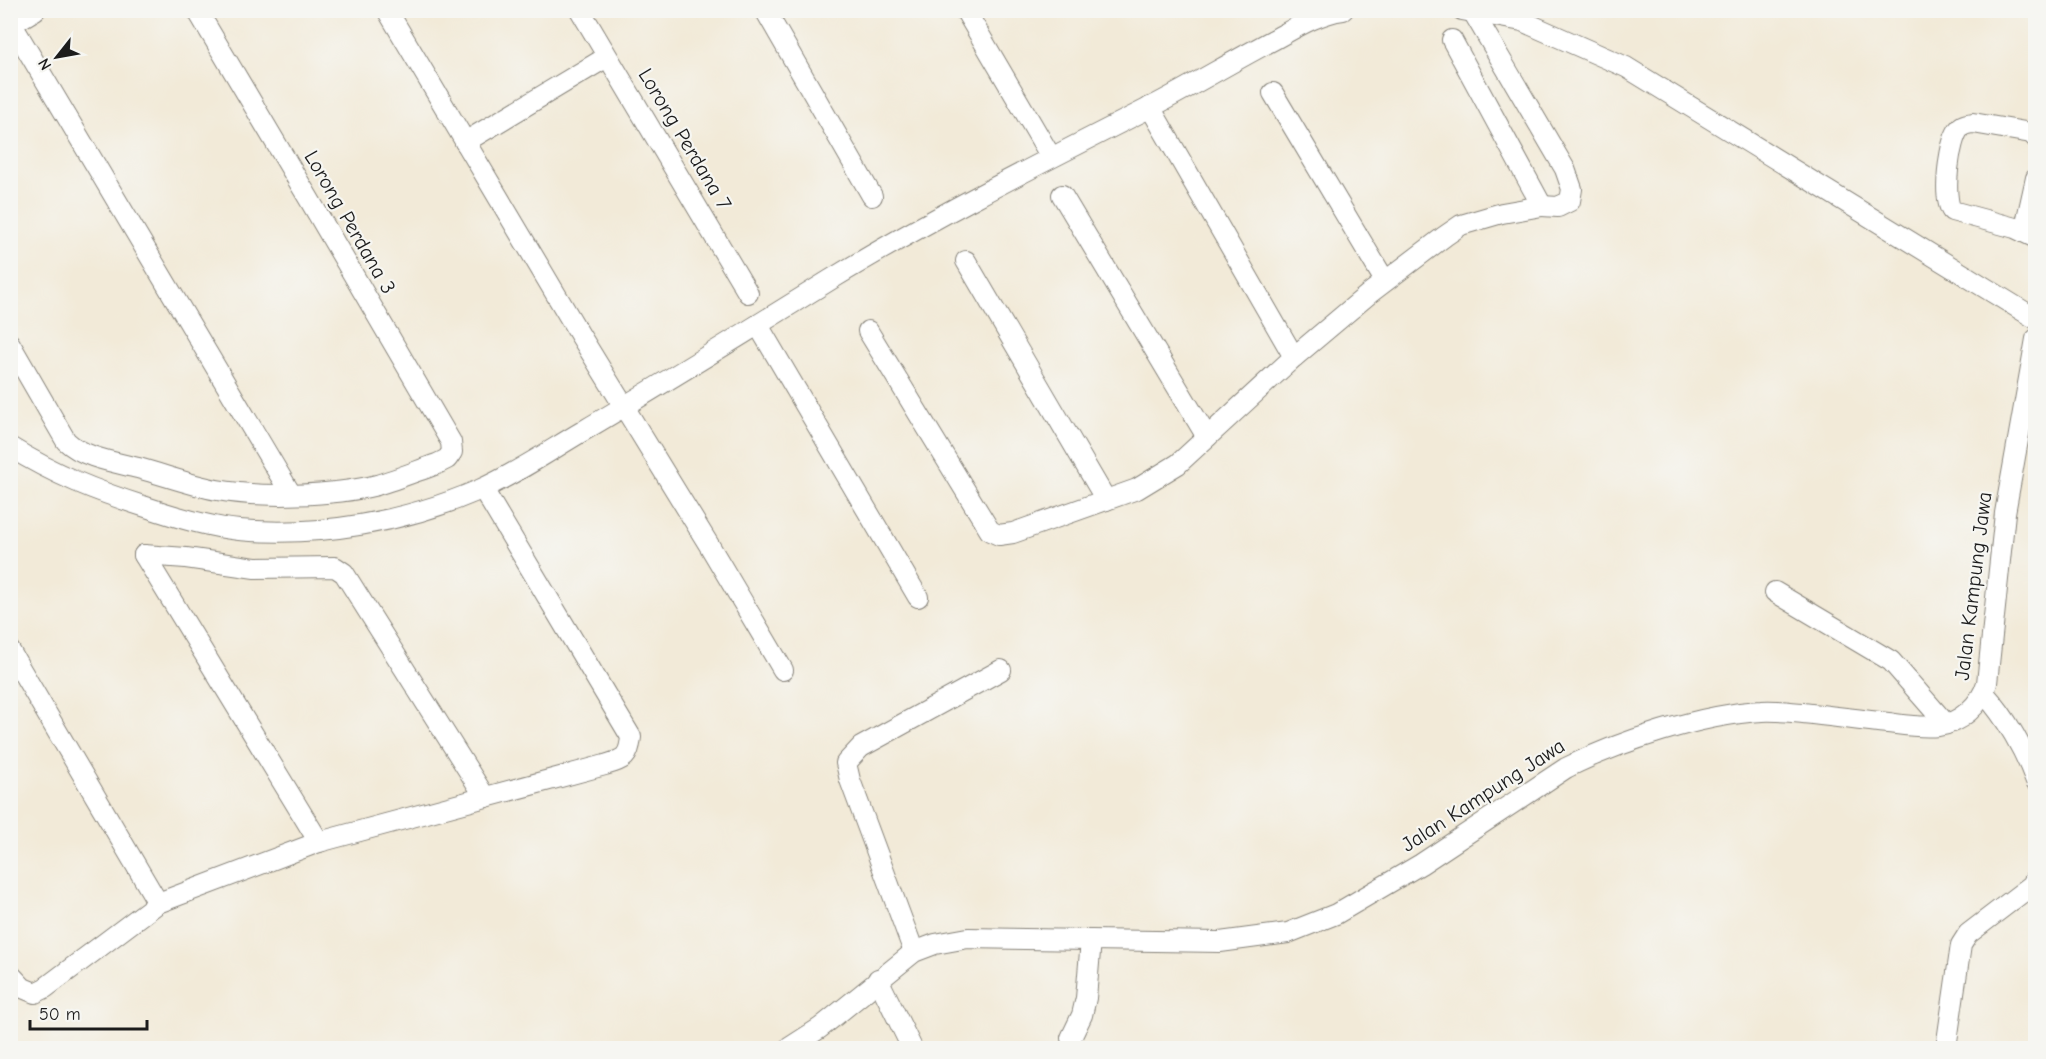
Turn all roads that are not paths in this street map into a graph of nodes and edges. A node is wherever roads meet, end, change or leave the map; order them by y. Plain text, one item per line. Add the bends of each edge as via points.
1 (35, 10) edge
2 (387, 10) edge
3 (580, 10) edge
4 (765, 10) edge
5 (965, 10) edge
6 (1343, 10) edge
7 (1467, 11) edge
8 (199, 12) edge
9 (11, 23) edge
10 (1452, 40) dead end
11 (607, 57) junction
12 (1273, 93) dead end
13 (1150, 107) junction
14 (2036, 138) edge
15 (465, 142) junction
16 (1050, 157) junction
17 (2036, 178) edge
18 (1062, 195) dead end
19 (872, 196) dead end
20 (1542, 206) junction
21 (2030, 235) edge
22 (966, 261) dead end
23 (1385, 281) junction
24 (748, 293) dead end
25 (2036, 319) edge
26 (758, 325) junction
27 (868, 331) dead end
28 (2036, 339) edge
29 (10, 344) edge
30 (1294, 357) junction
31 (624, 407) junction
32 (1207, 437) junction
33 (10, 447) edge
34 (483, 489) junction
35 (291, 494) junction
36 (1106, 500) junction
37 (1775, 592) dead end
38 (918, 597) dead end
39 (10, 651) edge
40 (783, 670) dead end
41 (1001, 670) dead end
42 (1984, 693) junction
43 (1946, 724) junction
44 (2036, 781) edge
45 (485, 797) junction
46 (319, 842) junction
47 (2036, 877) edge
48 (158, 903) junction
49 (1091, 940) junction
50 (914, 952) junction
51 (10, 974) edge
52 (878, 979) junction
53 (1071, 1038) dead end
54 (792, 1048) edge
55 (912, 1048) edge
56 (1946, 1048) edge

1 - 9 street
2 - 15 street
3 - 11 street, Lorong Perdana 7
4 - 19 street
5 - 16 street
6 - 13 street via 1298,27
7 - 20 street via 1565,169 1572,189 1570,201 1558,207
7 - 25 street via 1522,21 1626,67
8 - 35 street, Lorong Perdana 3 via 451,442 452,452 447,459 376,485
9 - 35 street
10 - 20 street
11 - 15 street
11 - 24 street, Lorong Perdana 7
12 - 23 street
13 - 16 street
13 - 30 street
14 - 21 street via 2031,133 1965,125 1956,136 1947,175 1948,205 1952,211
15 - 31 street
16 - 26 street via 879,250
17 - 21 street
18 - 32 street
20 - 23 street via 1461,225
22 - 36 street
23 - 30 street
26 - 31 street
26 - 38 street
27 - 36 street via 990,531 999,535 1013,533
28 - 42 street, Jalan Kampung Jawa via 2005,513
29 - 35 street via 73,448 217,490
30 - 32 street
31 - 34 street
31 - 40 street
32 - 36 street via 1178,464 1137,489
33 - 34 street via 80,484 180,518 237,530 340,528 393,518
34 - 45 street via 631,737 630,752 622,760
37 - 43 street via 1891,661
39 - 48 street
41 - 50 street via 861,747 846,763
42 - 43 street, Jalan Kampung Jawa via 1972,708
42 - 44 street via 1999,709
43 - 49 street, Jalan Kampung Jawa via 1910,725 1764,711 1714,717 1590,756 1336,914 1288,933 1220,942
45 - 46 street
45 - 46 street via 344,573 335,567 255,568 144,555
46 - 48 street
47 - 56 street via 2032,885 1968,934 1961,945
48 - 51 street via 35,993 23,988
49 - 50 street, Jalan Kampung Jawa via 968,938
49 - 53 street via 1086,998
50 - 52 street, Jalan Kampung Jawa
52 - 54 street, Jalan Kampung Jawa
52 - 55 street

